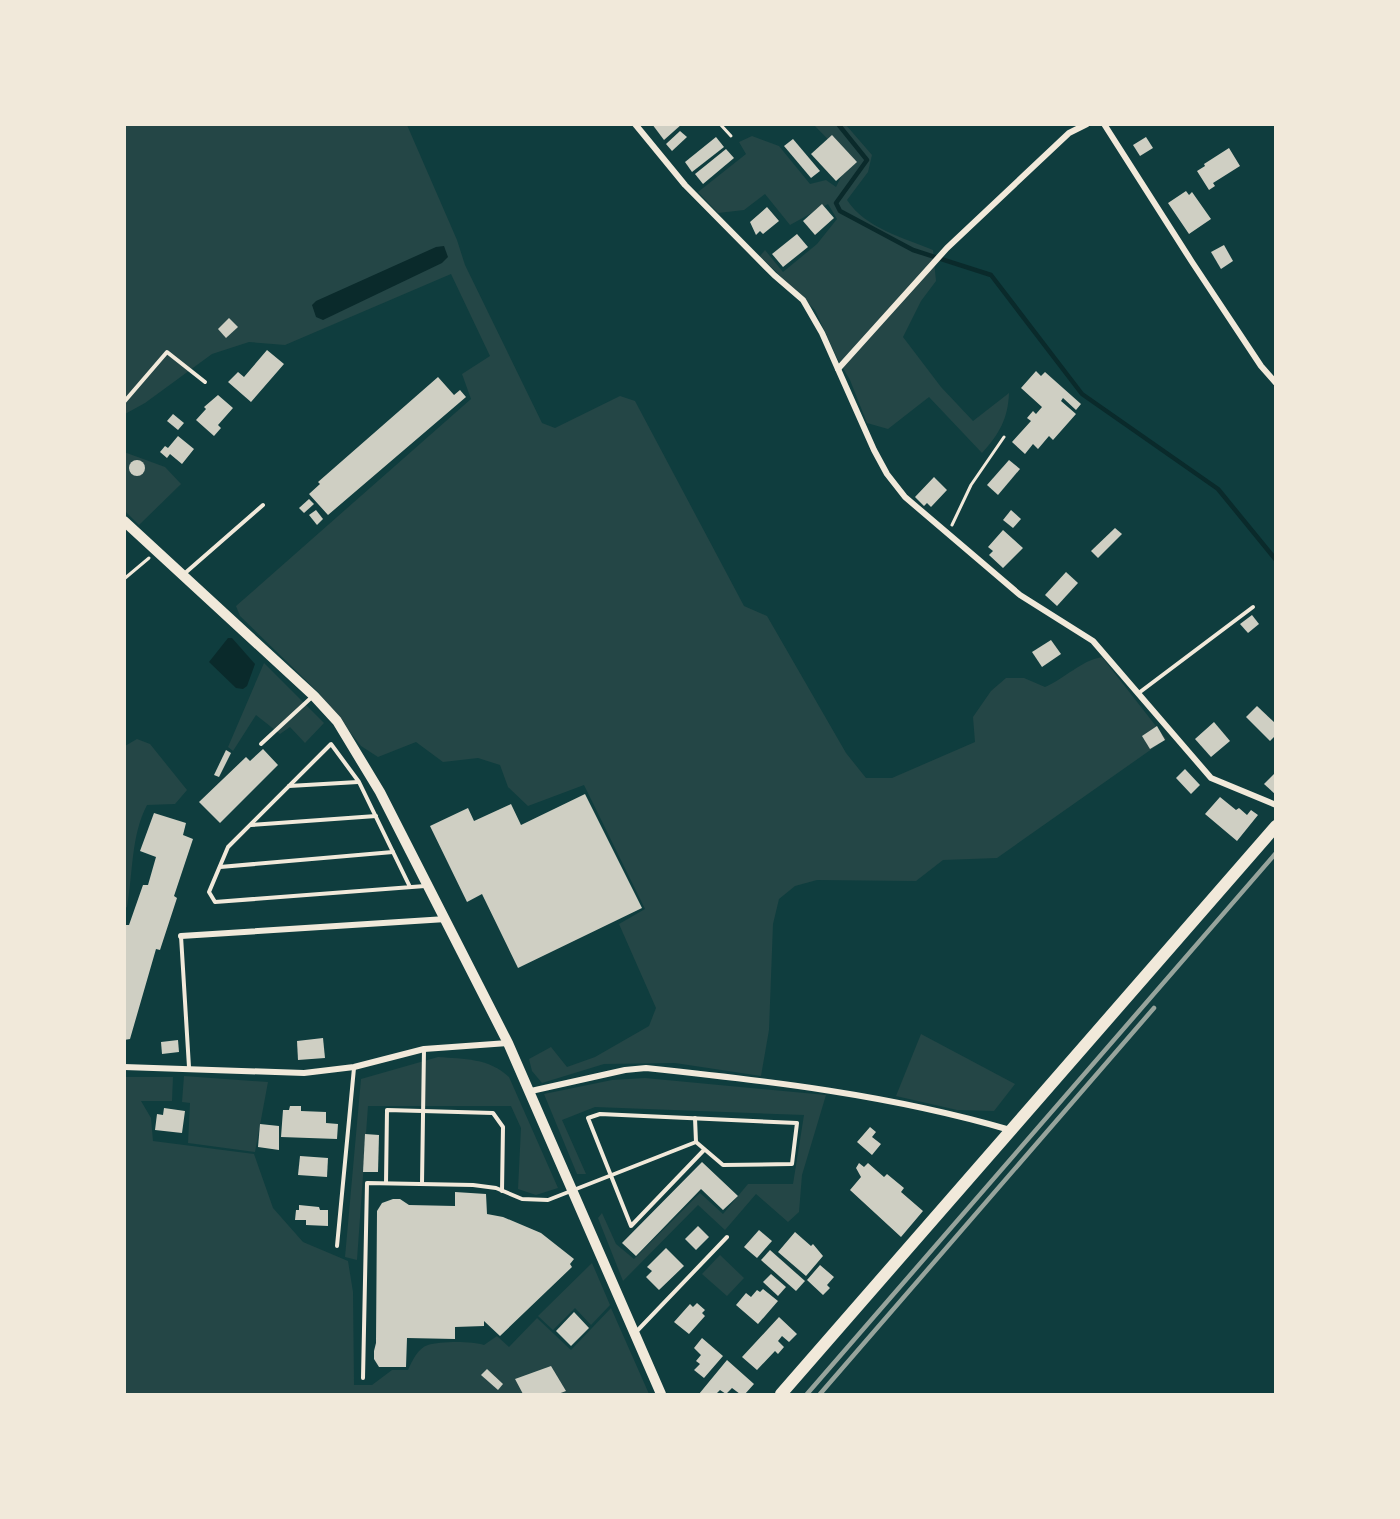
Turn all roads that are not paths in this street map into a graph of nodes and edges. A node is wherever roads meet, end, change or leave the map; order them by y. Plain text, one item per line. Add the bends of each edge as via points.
1 (635, 124) edge
2 (1088, 124) edge
3 (1104, 124) edge
4 (838, 369) junction
5 (205, 382) dead end
6 (1275, 383) edge
7 (124, 402) edge
8 (263, 505) dead end
9 (124, 521) edge
10 (183, 575) junction
11 (1253, 607) dead end
12 (1140, 692) junction
13 (314, 696) junction
14 (261, 744) dead end
15 (359, 782) junction
16 (289, 786) junction
17 (1275, 805) edge
18 (376, 816) junction
19 (250, 825) junction
20 (1275, 826) edge
21 (393, 852) junction
22 (220, 867) junction
23 (429, 886) junction
24 (410, 887) junction
25 (446, 919) junction
26 (181, 936) joint
27 (508, 1043) junction
28 (424, 1049) junction
29 (124, 1067) edge
30 (189, 1067) junction
31 (354, 1067) junction
32 (531, 1091) junction
33 (423, 1110) junction
34 (695, 1118) junction
35 (1011, 1130) junction
36 (696, 1142) junction
37 (704, 1150) junction
38 (611, 1176) junction
39 (386, 1183) junction
40 (422, 1183) junction
41 (573, 1190) junction
42 (502, 1191) junction
43 (727, 1237) dead end
44 (338, 1246) dead end
45 (634, 1335) junction
46 (363, 1378) dead end
47 (661, 1395) edge
48 (781, 1395) edge

1 - 4 street via 685,185 803,300
2 - 4 street via 1069,133 947,248
3 - 6 street
4 - 12 street via 887,474 905,497 1020,595 1093,641
5 - 7 lane via 167,352
8 - 10 lane
9 - 10 street
10 - 13 street
11 - 12 lane
12 - 17 street via 1211,778
13 - 14 lane
13 - 23 street via 337,721 362,759
15 - 16 lane
15 - 16 lane via 331,744
15 - 18 lane
16 - 19 lane
18 - 19 lane
18 - 21 lane
19 - 22 lane via 228,848
20 - 35 main road
21 - 22 lane
21 - 24 lane
22 - 24 lane via 209,892 215,902
23 - 24 lane
23 - 25 street
25 - 26 street
25 - 27 street
26 - 30 lane
27 - 28 street
27 - 32 street
28 - 31 street
28 - 33 lane
29 - 30 street
30 - 31 street via 304,1073
31 - 44 lane
32 - 35 street via 645,1068 860,1095
32 - 41 street
33 - 39 lane via 387,1110
33 - 40 lane
33 - 42 lane via 493,1113 503,1127
34 - 36 lane
34 - 37 lane via 797,1123 792,1164 723,1165
34 - 38 lane via 600,1114 588,1118
35 - 48 main road
36 - 37 lane
36 - 38 lane
37 - 38 lane via 631,1226
38 - 41 lane
39 - 40 lane
39 - 46 lane via 367,1183
40 - 42 lane via 473,1185
41 - 42 lane via 536,1201
41 - 45 street
43 - 45 lane
45 - 47 street

